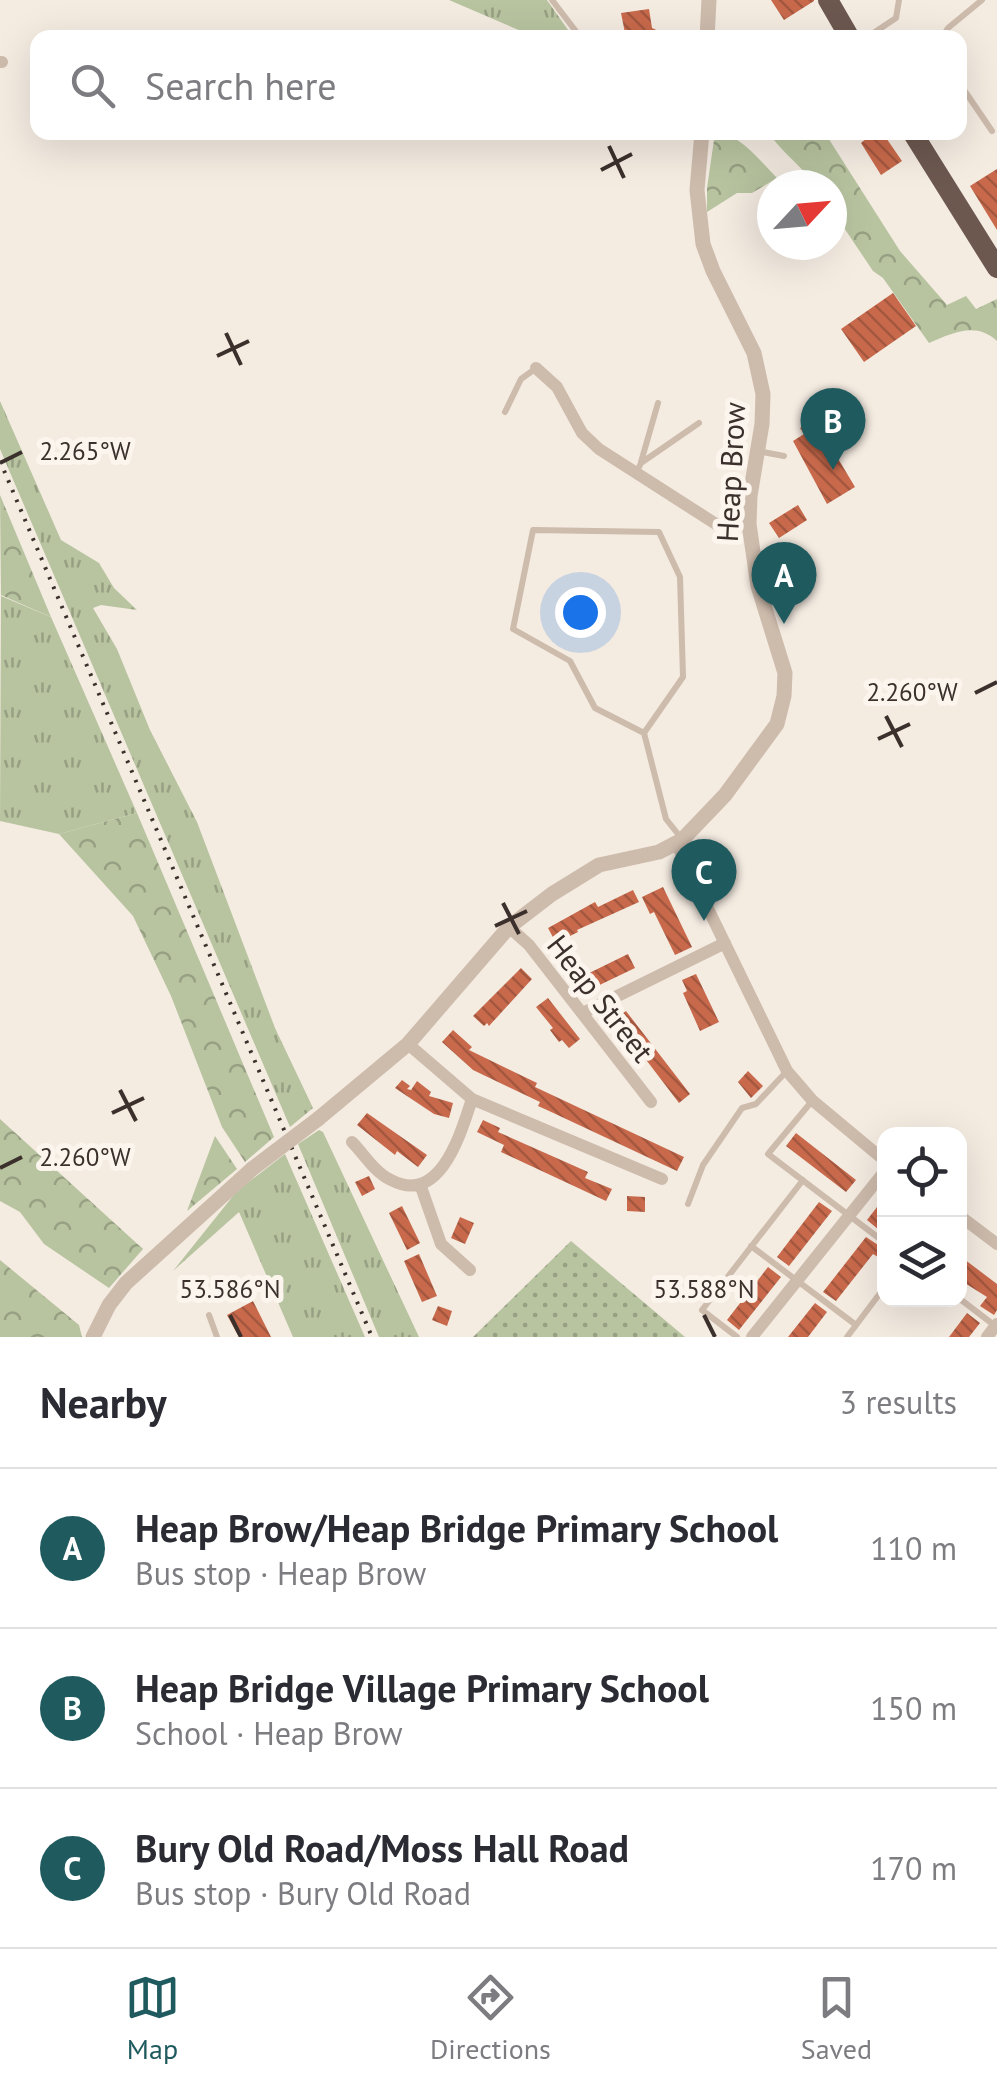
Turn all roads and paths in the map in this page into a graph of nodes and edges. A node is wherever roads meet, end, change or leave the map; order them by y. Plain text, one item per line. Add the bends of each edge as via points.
1 (552, 0) edge
2 (709, 0) edge
3 (828, 0) edge
4 (899, 0) edge
5 (982, 0) edge
6 (575, 30) edge
7 (707, 30) edge
8 (845, 30) edge
9 (878, 30) edge
10 (947, 30) edge
11 (967, 94) edge
12 (992, 130) dead end
13 (702, 140) edge
14 (917, 140) edge
15 (997, 268) edge
16 (536, 368) joint
17 (658, 403) dead end
18 (505, 412) dead end
19 (698, 423) dead end
20 (756, 451) junction
21 (784, 456) dead end
22 (638, 469) junction
23 (750, 524) junction
24 (644, 733) junction
25 (680, 842) junction
26 (509, 927) junction
27 (725, 942) junction
28 (582, 1013) junction
29 (408, 1044) junction
30 (787, 1071) junction
31 (472, 1099) junction
32 (812, 1100) junction
33 (650, 1102) dead end
34 (352, 1142) dead end
35 (877, 1154) edge
36 (662, 1180) dead end
37 (802, 1180) junction
38 (877, 1181) edge
39 (420, 1184) junction
40 (688, 1204) dead end
41 (849, 1215) junction
42 (961, 1217) edge
43 (877, 1237) edge
44 (997, 1244) edge
45 (751, 1246) junction
46 (470, 1270) dead end
47 (797, 1280) junction
48 (877, 1297) edge
49 (967, 1305) edge
50 (208, 1315) dead end
51 (856, 1325) junction
52 (994, 1329) edge
53 (93, 1337) edge
54 (217, 1337) edge
55 (737, 1337) edge
56 (752, 1337) edge
57 (847, 1337) edge

1 - 6 lane
2 - 7 street
3 - 8 highway
4 - 9 lane via 896,18
5 - 10 lane
11 - 12 lane
13 - 20 street, Heap Brow via 698,210 712,270 760,374
14 - 15 highway
16 - 18 lane via 521,378
16 - 22 street via 564,396 582,434
17 - 22 lane
19 - 22 lane
20 - 21 lane
20 - 23 street, Heap Brow
22 - 23 street via 719,526
23 - 25 street, Heap Brow via 758,586 783,660 784,696 777,724 759,752
24 - 24 lane via 683,676 680,577 659,532 533,530 512,629 570,660 595,708
24 - 25 lane via 666,819
25 - 26 street via 599,865
25 - 27 street
26 - 28 street, Heap Street
26 - 29 street
27 - 28 street
27 - 30 street
28 - 33 street, Heap Street
29 - 31 street
29 - 53 street, bridge via 252,1168 126,1283
30 - 32 street
30 - 40 lane via 756,1104 742,1108 703,1165
31 - 36 street
31 - 39 street via 452,1155
32 - 35 street
32 - 37 lane via 768,1154
34 - 39 street via 392,1182
37 - 41 lane
37 - 45 lane
38 - 41 street
39 - 46 street via 441,1244
41 - 43 lane
41 - 47 street
42 - 44 street
45 - 47 lane
45 - 55 lane via 702,1310
47 - 51 lane
47 - 56 street
48 - 51 lane
49 - 52 lane
50 - 54 lane
51 - 57 lane

